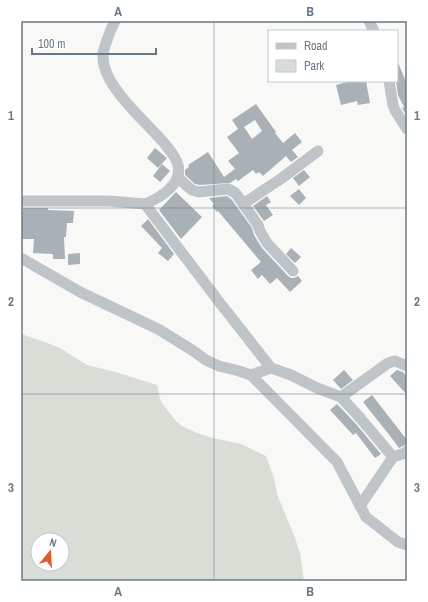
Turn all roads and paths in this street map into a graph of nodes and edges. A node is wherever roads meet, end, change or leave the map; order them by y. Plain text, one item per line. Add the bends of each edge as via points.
1 (115, 21) edge
2 (369, 21) edge
3 (374, 30) edge
4 (389, 82) edge
5 (407, 129) edge
6 (318, 151) dead end
7 (178, 178) junction
8 (21, 201) edge
9 (146, 204) junction
10 (243, 204) junction
11 (21, 258) edge
12 (293, 271) dead end
13 (407, 366) edge
14 (271, 368) junction
15 (251, 375) junction
16 (341, 397) junction
17 (407, 451) edge
18 (393, 457) junction
19 (360, 506) junction
20 (407, 545) edge

1 - 7 street via 103,54 106,71 125,101 174,156 178,166
2 - 3 street
4 - 5 street via 394,110
6 - 10 street
7 - 9 street via 167,191
7 - 10 street via 192,190 199,192 231,190
8 - 9 street via 109,201
9 - 14 street
10 - 12 street via 271,248
11 - 15 street via 80,292 158,329 206,360
13 - 16 street via 395,361 388,363
14 - 15 street
14 - 16 street
15 - 19 street via 337,462
16 - 18 street
17 - 18 street
18 - 19 street
19 - 20 street via 366,517 398,542

